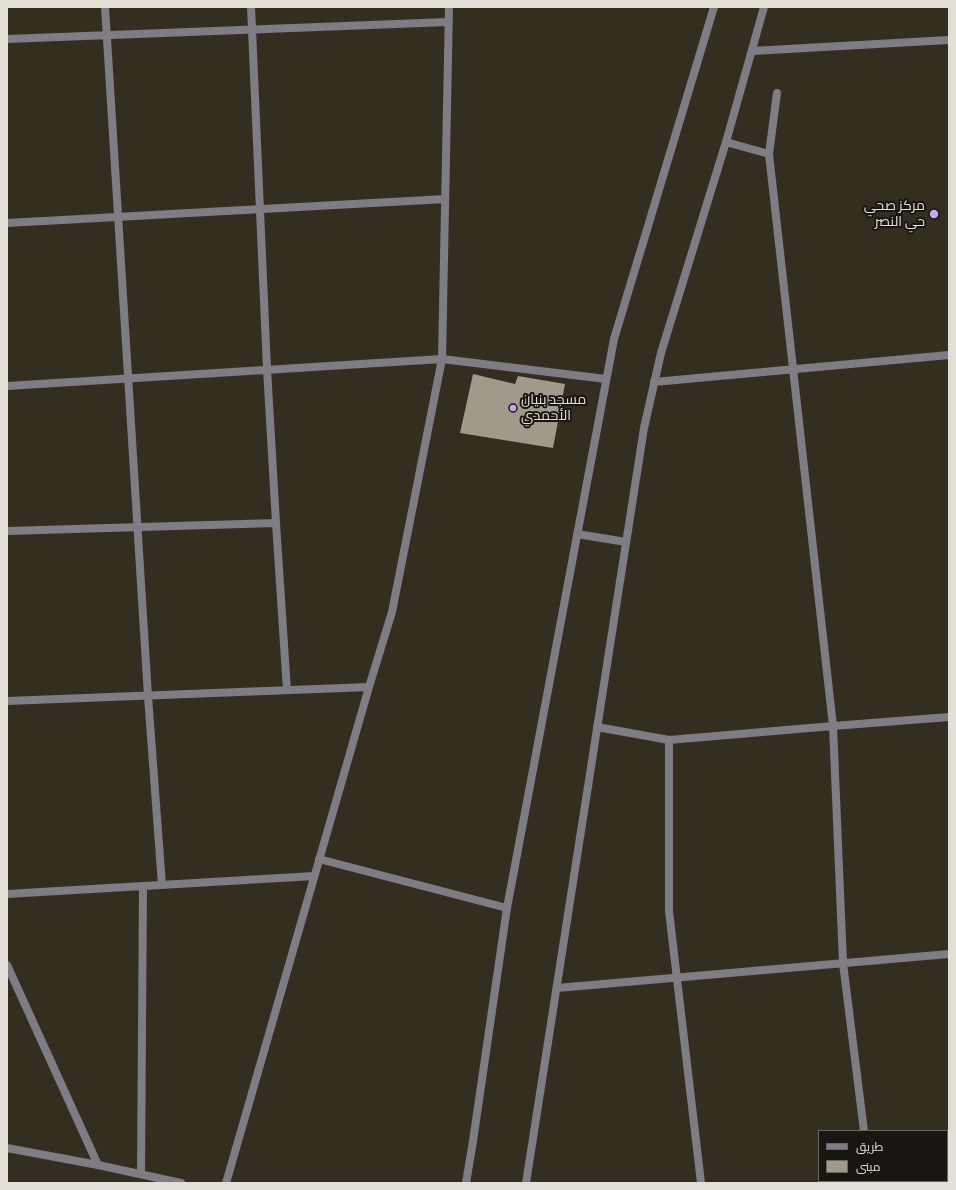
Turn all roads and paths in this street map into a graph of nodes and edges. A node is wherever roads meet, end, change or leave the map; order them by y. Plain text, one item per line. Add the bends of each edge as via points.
1 (105, 7) edge
2 (251, 7) edge
3 (449, 7) edge
4 (714, 7) edge
5 (764, 7) edge
6 (448, 22) junction
7 (252, 29) junction
8 (107, 35) junction
9 (7, 39) edge
10 (949, 40) edge
11 (752, 51) junction
12 (777, 93) dead end
13 (726, 142) junction
14 (769, 154) junction
15 (445, 199) junction
16 (260, 209) junction
17 (118, 217) junction
18 (7, 223) edge
19 (949, 355) edge
20 (442, 359) junction
21 (267, 369) junction
22 (793, 369) junction
23 (128, 378) junction
24 (606, 379) junction
25 (654, 382) junction
26 (7, 386) edge
27 (276, 523) junction
28 (137, 527) junction
29 (7, 532) edge
30 (577, 534) junction
31 (626, 542) junction
32 (369, 687) junction
33 (287, 690) junction
34 (148, 696) junction
35 (7, 701) edge
36 (949, 717) edge
37 (833, 726) junction
38 (597, 727) junction
39 (669, 740) junction
40 (319, 859) junction
41 (314, 876) junction
42 (162, 885) junction
43 (143, 886) junction
44 (7, 894) edge
45 (507, 908) junction
46 (949, 954) edge
47 (843, 963) junction
48 (7, 965) edge
49 (676, 978) junction
50 (557, 988) junction
51 (864, 1130) edge
52 (7, 1148) edge
53 (98, 1165) junction
54 (141, 1174) junction
55 (181, 1183) edge
56 (226, 1183) edge
57 (466, 1183) edge
58 (526, 1183) edge
59 (701, 1183) edge

1 - 8 street
2 - 7 street
3 - 6 street
4 - 24 street via 614,339
5 - 11 street
6 - 7 street
6 - 15 street
7 - 8 street
7 - 16 street
8 - 9 street
8 - 17 street
10 - 11 street
11 - 13 street
12 - 14 street
13 - 14 street
13 - 25 street
14 - 22 street
15 - 16 street
15 - 20 street
16 - 17 street
16 - 21 street
17 - 18 street
17 - 23 street
19 - 22 street
20 - 21 street
20 - 24 street
20 - 32 street via 392,612
21 - 23 street
21 - 27 street
22 - 25 street
22 - 37 street
23 - 26 street
23 - 28 street
24 - 30 street
25 - 31 street
27 - 28 street
27 - 33 street
28 - 29 street
28 - 34 street
30 - 31 street
30 - 45 street
31 - 38 street
32 - 33 street
32 - 40 street
33 - 34 street
34 - 35 street
34 - 42 street
36 - 37 street
37 - 39 street
37 - 47 street
38 - 39 street
38 - 50 street
39 - 49 street via 669,911
40 - 41 street
40 - 45 street
41 - 42 street
41 - 56 street
42 - 43 street
43 - 44 street
43 - 54 street
45 - 57 street
46 - 47 street
47 - 49 street
47 - 51 street
48 - 53 street
49 - 50 street
49 - 59 street
50 - 58 street
52 - 53 street
53 - 54 street
54 - 55 street

